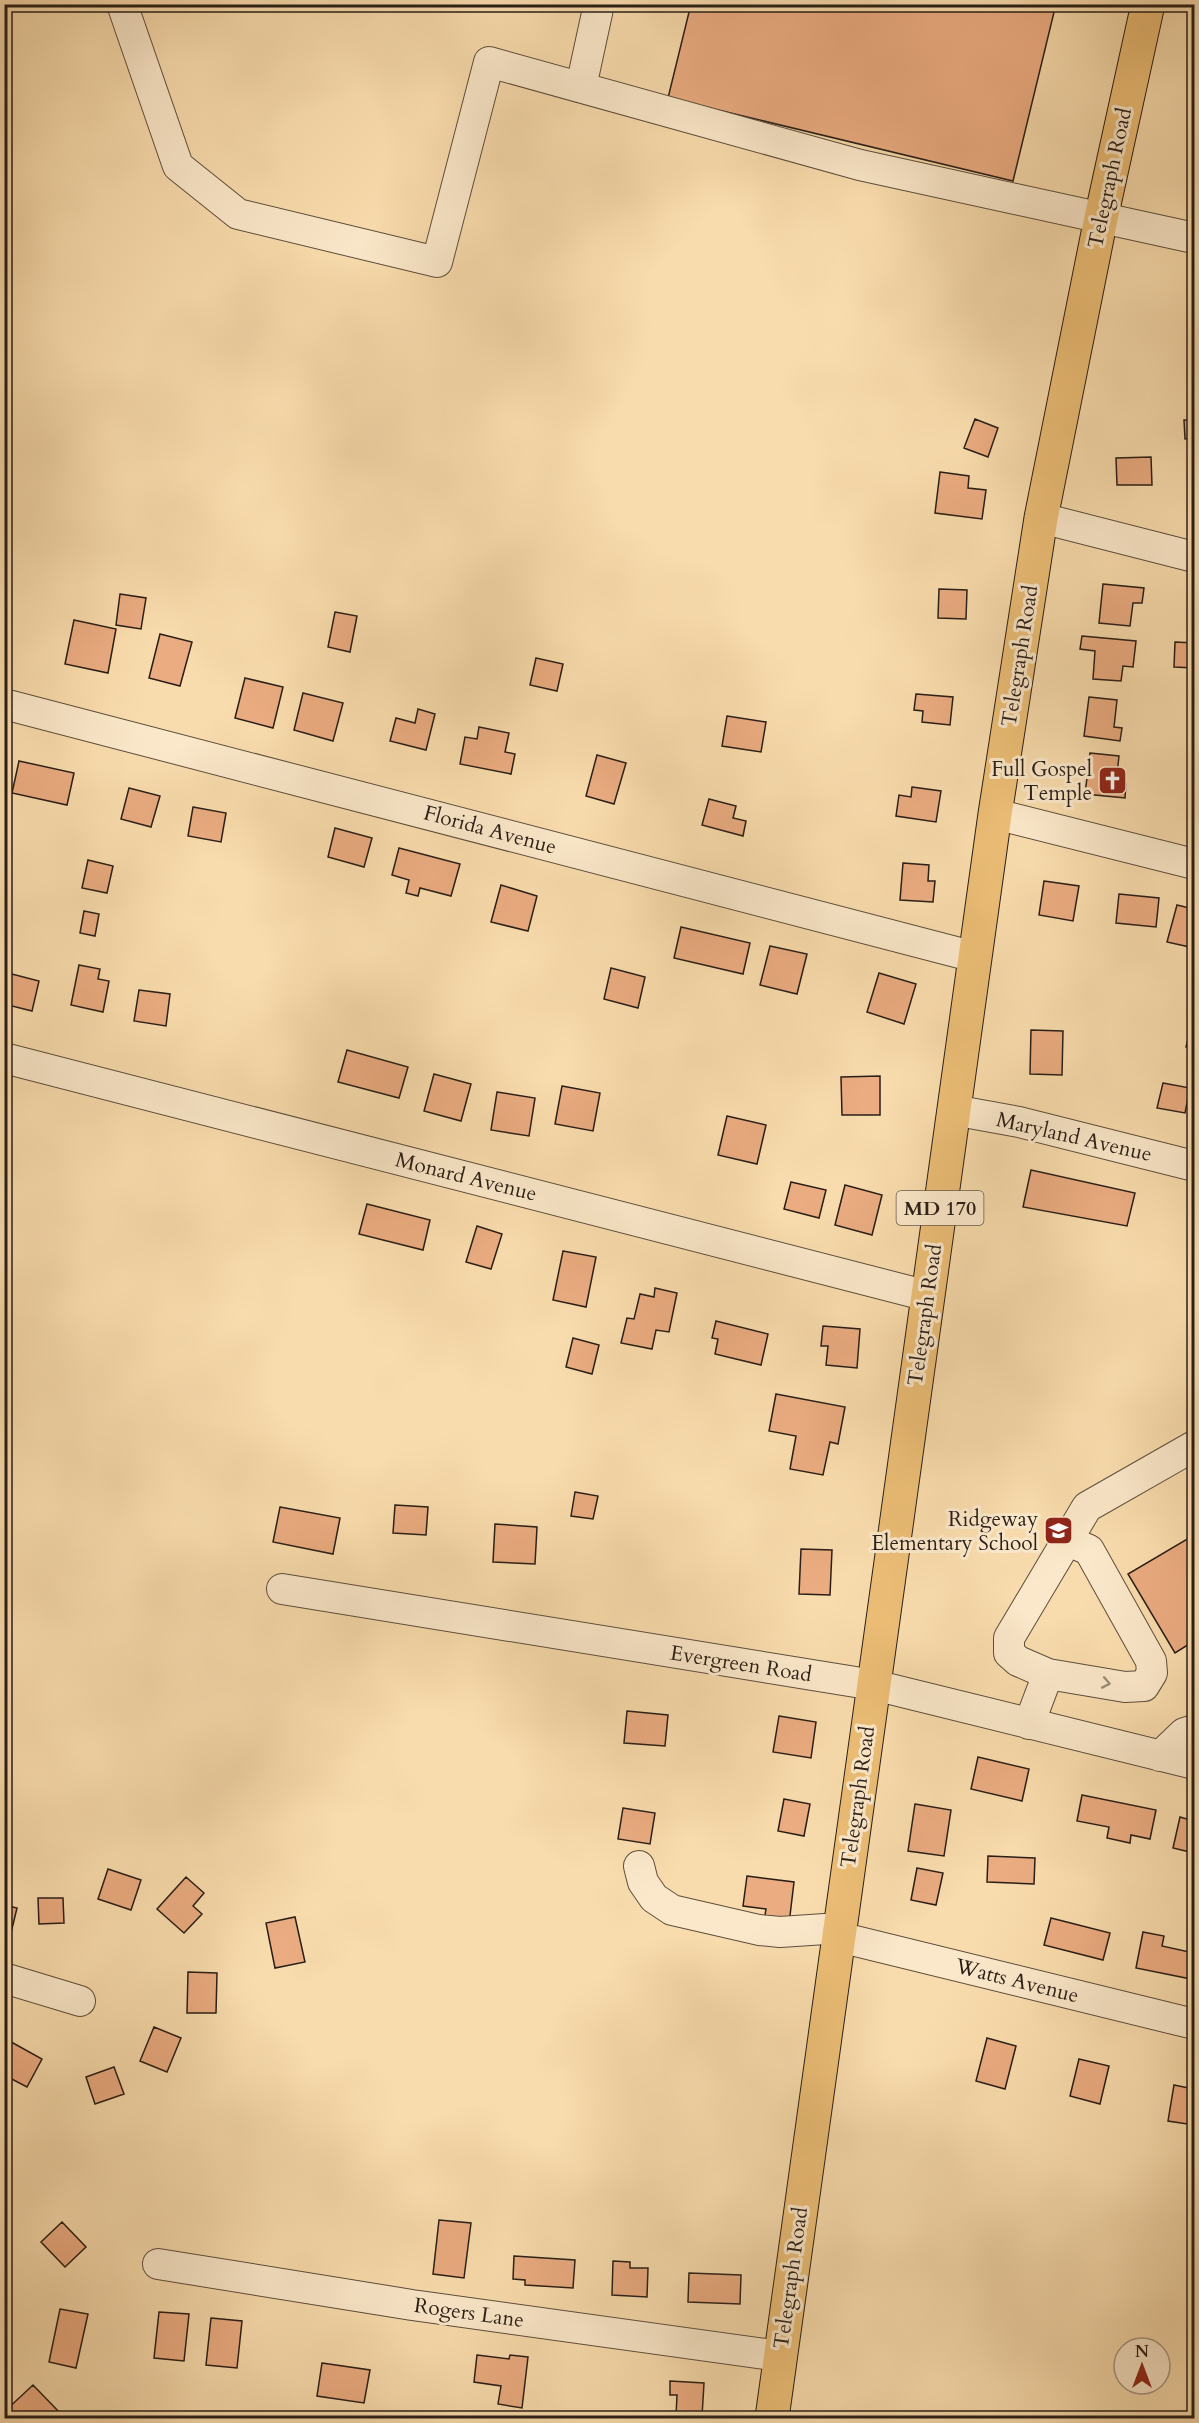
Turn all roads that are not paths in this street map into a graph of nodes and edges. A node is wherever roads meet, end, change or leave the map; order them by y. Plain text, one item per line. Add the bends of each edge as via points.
1 (122, 4) edge
2 (599, 4) edge
3 (1148, 4) edge
4 (581, 87) junction
5 (1101, 218) junction
6 (1194, 238) edge
7 (1041, 518) junction
8 (1194, 557) edge
9 (4, 704) edge
10 (995, 814) junction
11 (1194, 864) edge
12 (975, 957) junction
13 (4, 1058) edge
14 (953, 1110) junction
15 (1194, 1166) edge
16 (928, 1296) junction
17 (1194, 1446) edge
18 (1066, 1540) junction
19 (282, 1589) dead end
20 (1048, 1674) junction
21 (874, 1685) junction
22 (1029, 1724) junction
23 (1194, 1730) edge
24 (1160, 1756) junction
25 (1194, 1764) edge
26 (639, 1866) dead end
27 (840, 1933) junction
28 (4, 1978) edge
29 (80, 2001) dead end
30 (1194, 2024) edge
31 (158, 2264) dead end
32 (780, 2356) junction
33 (772, 2418) edge

1 - 4 street via 178,166 238,214 437,262 489,62
2 - 4 street
3 - 5 main road, Telegraph Road / MD 170
4 - 5 street via 860,165
5 - 6 street
5 - 7 main road, Telegraph Road / MD 170
7 - 8 street
7 - 10 main road, Telegraph Road / MD 170
9 - 12 street, Florida Avenue
10 - 11 street
10 - 12 main road, Telegraph Road / MD 170
12 - 14 main road, Telegraph Road / MD 170
13 - 16 street, Monard Avenue
14 - 15 street, Maryland Avenue via 1019,1122
14 - 16 main road, Telegraph Road / MD 170
16 - 21 main road, Telegraph Road / MD 170
17 - 18 street via 1087,1507
18 - 20 street via 1009,1638 1009,1653
20 -> 18 street via 1125,1687 1144,1686 1152,1673 1151,1661 1089,1550
19 - 21 street, Evergreen Road
20 - 22 street
21 - 22 street, Evergreen Road
21 - 27 main road, Telegraph Road / MD 170
22 - 24 street, Evergreen Road
23 - 24 street via 1184,1733
24 - 25 street, Evergreen Road
26 - 27 street, Watts Avenue via 643,1882 654,1898 672,1910 759,1930
27 - 30 street, Watts Avenue
27 - 32 main road, Telegraph Road / MD 170
28 - 29 street
31 - 32 street, Rogers Lane via 412,2306
32 - 33 main road, Telegraph Road / MD 170

